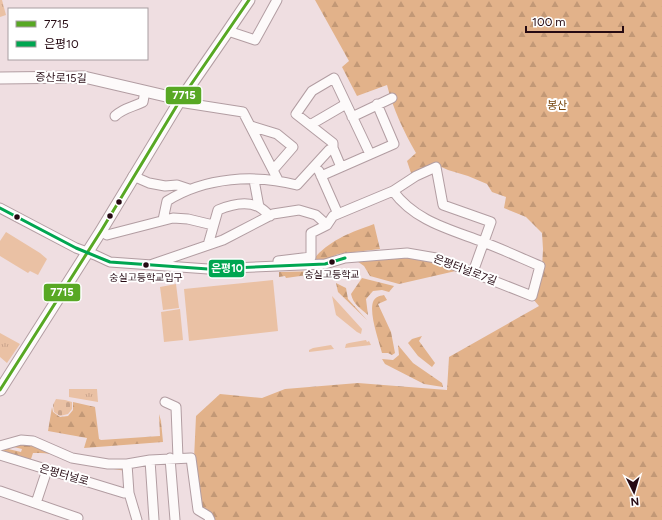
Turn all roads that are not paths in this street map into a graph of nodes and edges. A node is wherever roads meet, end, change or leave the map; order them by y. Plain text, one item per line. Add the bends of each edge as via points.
1 (248, 0) edge
2 (276, 0) edge
3 (228, 31) junction
4 (0, 78) edge
5 (145, 91) junction
6 (392, 98) dead end
7 (179, 102) junction
8 (346, 104) junction
9 (378, 104) junction
10 (115, 116) dead end
11 (352, 117) junction
12 (310, 125) junction
13 (251, 126) junction
14 (333, 148) junction
15 (370, 154) junction
16 (316, 165) junction
17 (341, 167) junction
18 (273, 170) junction
19 (134, 176) junction
20 (321, 176) junction
21 (254, 180) junction
22 (278, 180) junction
23 (189, 189) junction
24 (393, 191) junction
25 (259, 207) junction
26 (0, 208) edge
27 (338, 214) junction
28 (270, 216) junction
29 (163, 220) junction
30 (213, 225) junction
31 (326, 225) junction
32 (101, 231) junction
33 (484, 242) junction
34 (208, 246) junction
35 (87, 252) junction
36 (150, 265) junction
37 (268, 266) junction
38 (473, 272) junction
39 (0, 390) edge
40 (165, 402) dead end
41 (0, 446) edge
42 (0, 455) edge
43 (174, 458) junction
44 (150, 460) junction
45 (127, 464) junction
46 (47, 470) junction
47 (0, 491) edge
48 (129, 493) junction
49 (36, 503) junction
50 (78, 518) dead end
51 (137, 520) edge
52 (154, 520) edge
53 (175, 520) edge
54 (210, 520) edge

1 - 3 main road
2 - 3 street via 255,40
3 - 7 main road
4 - 5 main road, 증산로15길 via 84,78
5 - 7 main road, 증산로15길
5 - 10 street via 143,102 121,110
6 - 9 street
7 - 13 street via 243,112
7 - 19 main road
8 - 11 street
8 - 12 street
8 - 12 street via 334,78 312,91 296,114
9 - 11 street
9 - 15 street via 394,144
11 - 15 street
12 - 14 street via 333,143
13 - 18 street
13 - 18 street via 277,134 293,147
14 - 16 street
14 - 17 street
15 - 17 street
16 - 20 street
16 - 22 street via 297,185
17 - 20 street
18 - 22 street
19 - 23 street via 149,183 177,185
19 - 32 main road
20 - 27 street
21 - 22 street
21 - 23 street via 227,180
21 - 25 street
23 - 29 street via 167,201
24 - 27 street
24 - 33 street via 401,202 418,215
24 - 33 street via 436,167 443,205 491,222
25 - 28 street
25 - 30 street via 245,204 228,206 218,210
26 - 35 street, 은평터널로7길
27 - 31 street
28 - 31 street, 은평터널로7길 via 299,210 316,215
28 - 34 street, 은평터널로7길
29 - 30 street via 188,219
29 - 32 street via 107,235
30 - 34 street
31 - 37 street via 311,233 311,256 276,261
32 - 35 main road
33 - 38 street
33 - 38 street, 은평터널로7길 via 540,266 532,296
34 - 36 street, 은평터널로7길
35 - 36 street, 은평터널로7길 via 110,262
35 - 39 main road
36 - 37 street, 은평터널로7길 via 208,269
37 - 38 street, 은평터널로7길 via 325,264 345,258 407,253 436,258
40 - 43 street via 176,407
41 - 45 street via 21,440 33,441 72,458 108,464
42 - 46 street, 은평터널로
43 - 44 street
43 - 53 street
43 - 54 street via 191,458 198,510
44 - 45 street
44 - 52 street
45 - 48 street
46 - 48 street, 은평터널로
46 - 49 street
47 - 49 street
48 - 51 street
49 - 50 street

